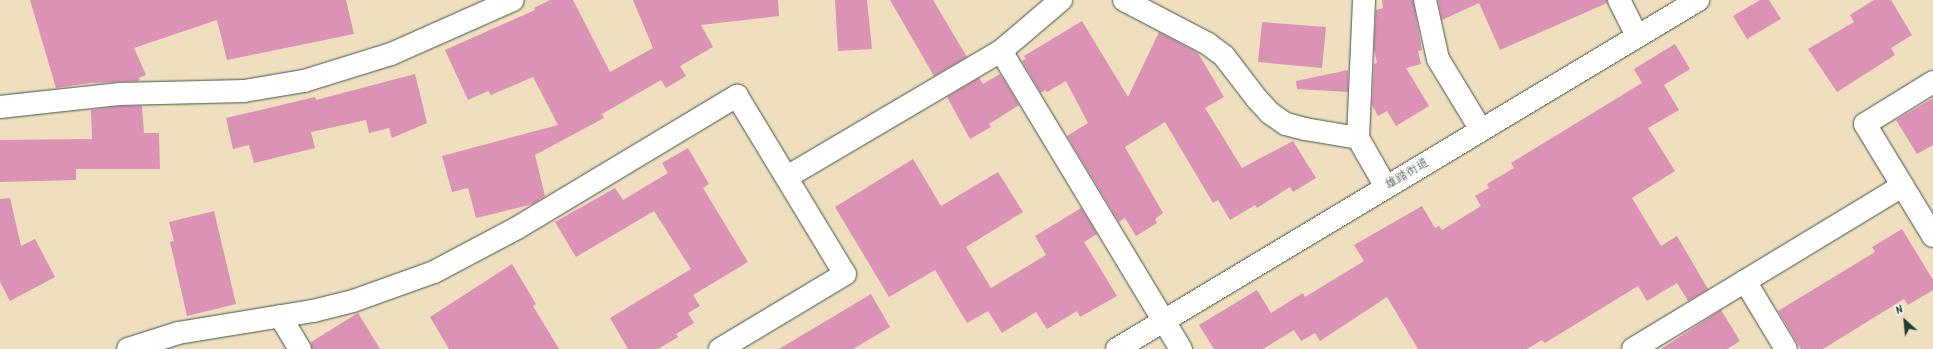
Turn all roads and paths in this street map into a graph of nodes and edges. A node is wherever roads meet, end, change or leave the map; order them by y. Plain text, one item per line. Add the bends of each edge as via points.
1 (513, 0) edge
2 (1061, 0) edge
3 (1124, 0) edge
4 (1364, 0) edge
5 (1425, 0) edge
6 (1619, 0) edge
7 (1698, 0) edge
8 (1637, 36) junction
9 (1001, 50) junction
10 (1933, 82) edge
11 (0, 108) edge
12 (1481, 130) junction
13 (1358, 138) junction
14 (787, 177) junction
15 (1902, 186) junction
16 (1386, 187) junction
17 (1933, 236) edge
18 (1746, 281) junction
19 (280, 316) junction
20 (1164, 321) junction
21 (128, 349) edge
22 (300, 349) edge
23 (720, 349) edge
24 (1117, 349) edge
25 (1181, 349) edge
26 (1633, 349) edge
27 (1786, 349) edge

1 - 11 street via 391,54 304,81 244,91 120,94
2 - 9 street
3 - 13 street via 1208,44 1224,56 1256,99 1286,124
4 - 13 street
5 - 12 street via 1438,59
6 - 8 street
7 - 8 street, 雄踏街道
8 - 12 street, 雄踏街道
9 - 14 street
9 - 20 street
10 - 15 street via 1865,124
12 - 16 street, 雄踏街道
13 - 16 street
14 - 19 street via 737,96 517,228 448,265 361,299
14 - 23 street via 845,274
15 - 17 street
15 - 18 street
16 - 20 street, 雄踏街道
18 - 26 street
18 - 27 street
19 - 21 street via 178,333
19 - 22 street
20 - 24 street, 雄踏街道
20 - 25 street

